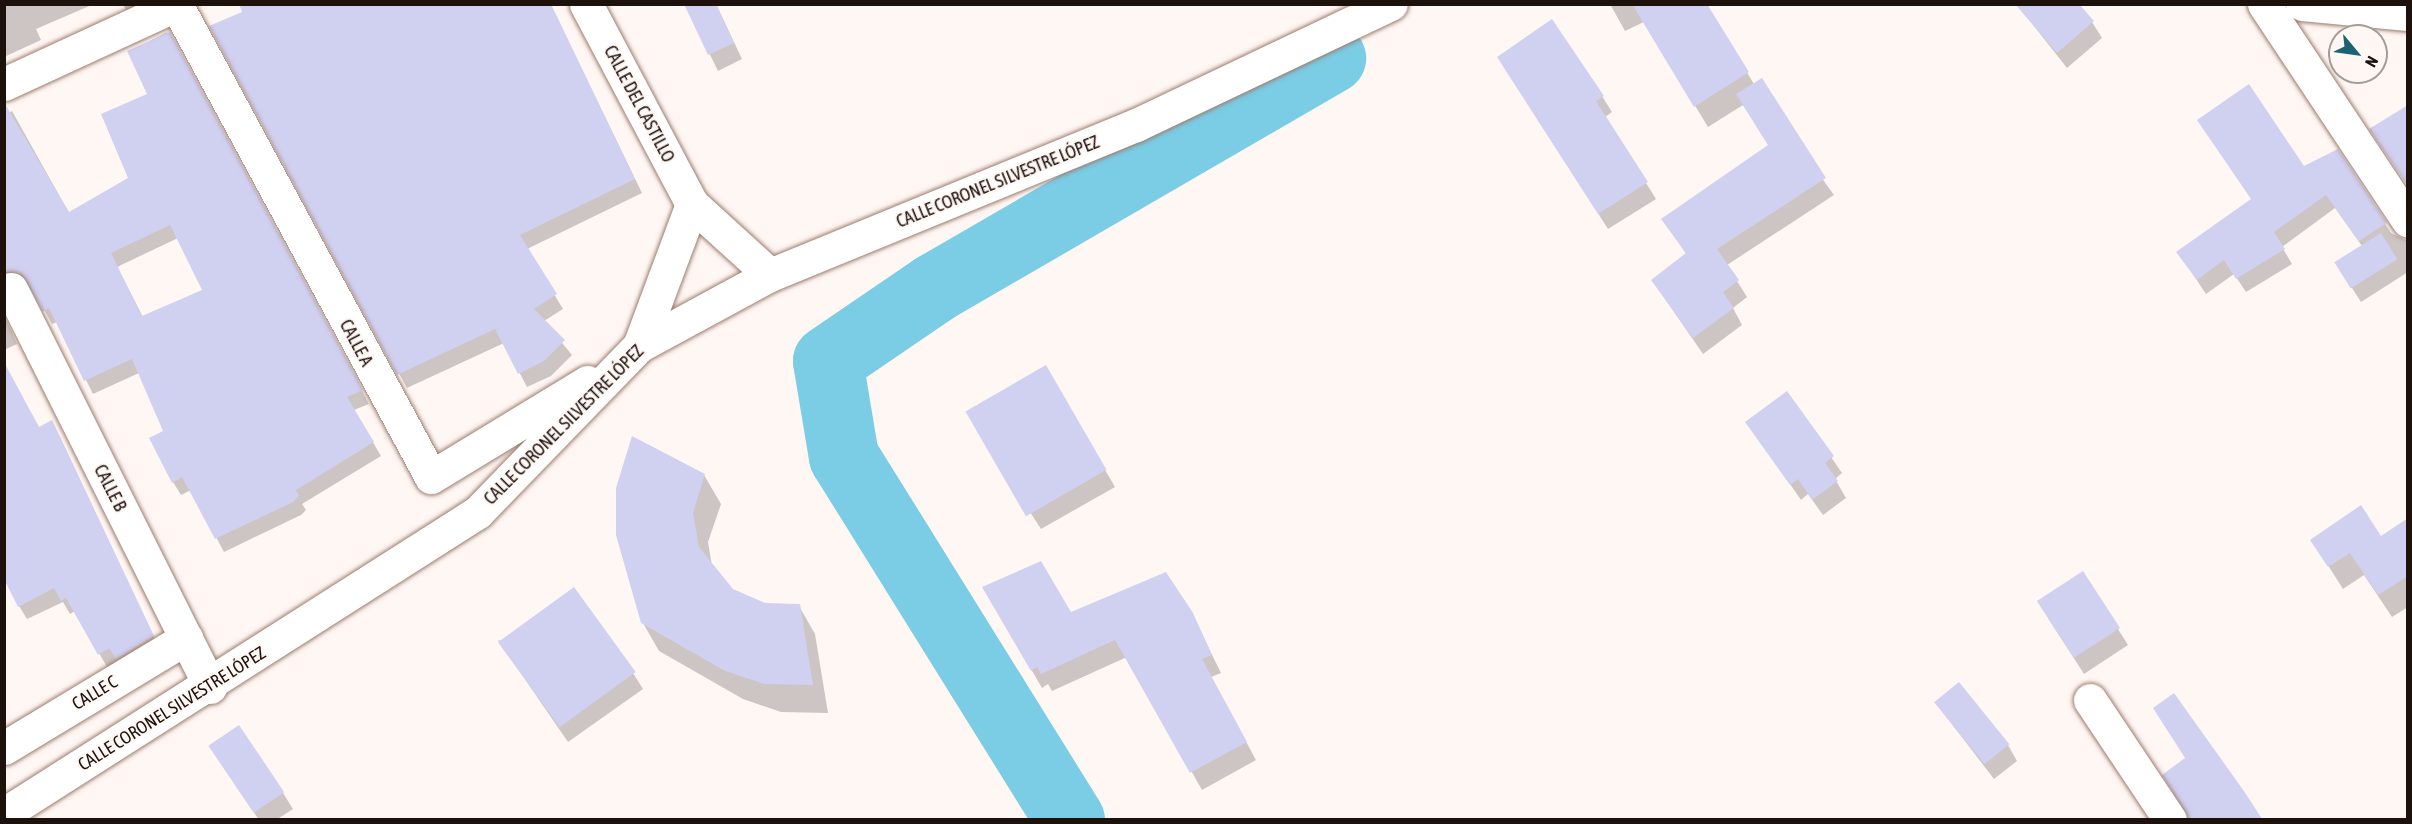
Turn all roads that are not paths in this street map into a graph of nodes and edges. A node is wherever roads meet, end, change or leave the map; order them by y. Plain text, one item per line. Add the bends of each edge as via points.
1 (586, 4) edge
2 (1391, 4) edge
3 (2264, 4) edge
4 (2302, 4) edge
5 (177, 5) edge
6 (2408, 14) edge
7 (4, 84) edge
8 (693, 204) junction
9 (2408, 221) edge
10 (770, 274) junction
11 (11, 289) dead end
12 (633, 352) junction
13 (186, 638) junction
14 (210, 687) junction
15 (2090, 700) dead end
16 (4, 748) edge
17 (4, 814) edge
18 (2170, 819) edge

1 - 8 street, CALLE DEL CASTILLO
2 - 10 street, CALLE CORONEL SILVESTRE LÓPEZ via 1136,125
3 - 9 street
4 - 6 street
5 - 7 street
5 - 12 street, CALLE A via 431,477
8 - 10 street, CALLE DEL CASTILLO
8 - 12 street
10 - 12 street, CALLE CORONEL SILVESTRE LÓPEZ
11 - 13 street, CALLE B
12 - 14 street, CALLE CORONEL SILVESTRE LÓPEZ via 478,512
13 - 14 street, CALLE B
13 - 16 street, CALLE C
14 - 17 street, CALLE CORONEL SILVESTRE LÓPEZ
15 - 18 street

